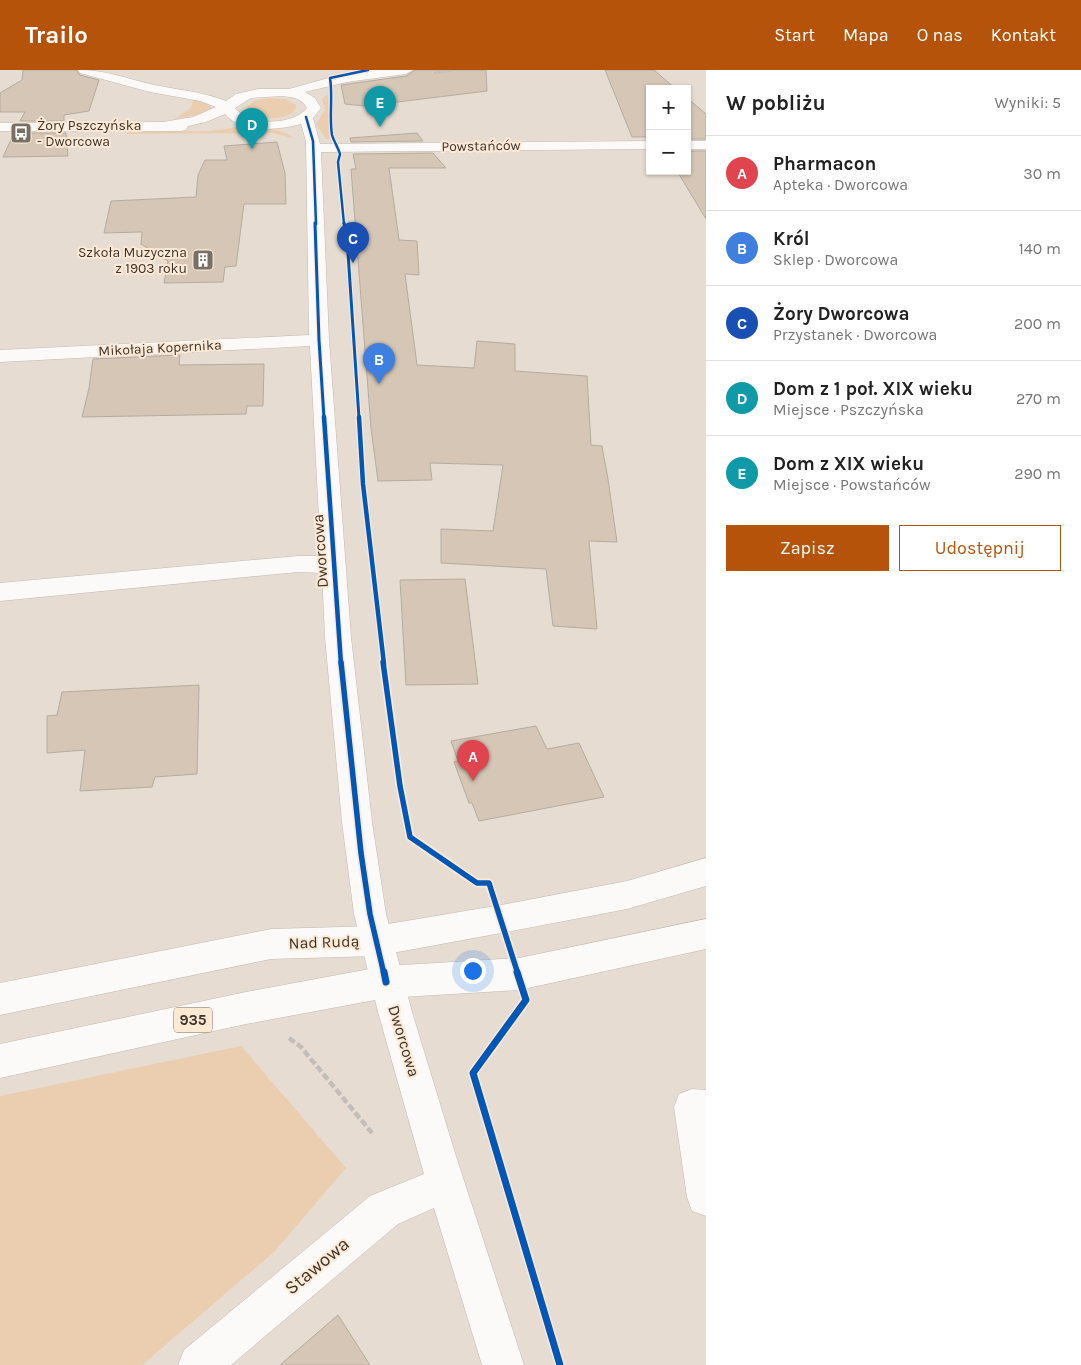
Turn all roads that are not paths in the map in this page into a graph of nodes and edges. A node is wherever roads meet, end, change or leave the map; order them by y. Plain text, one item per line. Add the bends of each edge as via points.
1 (85, 70) edge
2 (407, 70) edge
3 (259, 79) dead end
4 (172, 92) junction
5 (290, 92) junction
6 (253, 93) junction
7 (308, 99) junction
8 (227, 107) junction
9 (306, 117) junction
10 (248, 123) junction
11 (276, 125) junction
12 (120, 126) junction
13 (163, 126) junction
14 (0, 127) edge
15 (312, 143) junction
16 (646, 145) edge
17 (691, 145) edge
18 (706, 145) edge
19 (319, 340) junction
20 (0, 356) edge
21 (334, 565) junction
22 (0, 592) edge
23 (706, 872) edge
24 (706, 934) edge
25 (376, 941) junction
26 (386, 982) junction
27 (0, 999) edge
28 (0, 1061) edge
29 (706, 1108) edge
30 (446, 1184) junction
31 (706, 1197) edge
32 (199, 1365) edge
33 (503, 1365) edge

1 - 4 street
2 - 5 street via 364,75
2 - 7 street via 328,89
3 - 6 street
4 - 8 street via 203,97
4 - 12 street via 184,100 180,109
5 - 6 street
5 - 7 street
6 - 8 street
7 - 9 street via 314,108
8 - 10 street via 233,116
8 - 13 street via 200,119
9 - 11 street
9 - 15 street, Dworcowa
10 - 11 street
10 - 13 street via 193,128
11 - 15 street
12 - 13 street
12 - 14 street
15 - 16 street, Powstańców
15 - 19 street, Dworcowa
17 - 18 street
19 - 20 street, Mikołaja Kopernika
19 - 21 street, Dworcowa
21 - 22 street via 298,564
21 - 25 street, Dworcowa via 357,822
23 - 25 street, Nad Rudą via 627,894
24 - 26 street, 935 via 519,974
25 - 26 street, Dworcowa
25 - 27 street, Nad Rudą via 271,944
26 - 28 street, 935 via 246,1008
26 - 30 street, Dworcowa
29 - 31 street via 692,1107
30 - 32 street, Stawowa via 384,1210
30 - 33 street, Dworcowa

